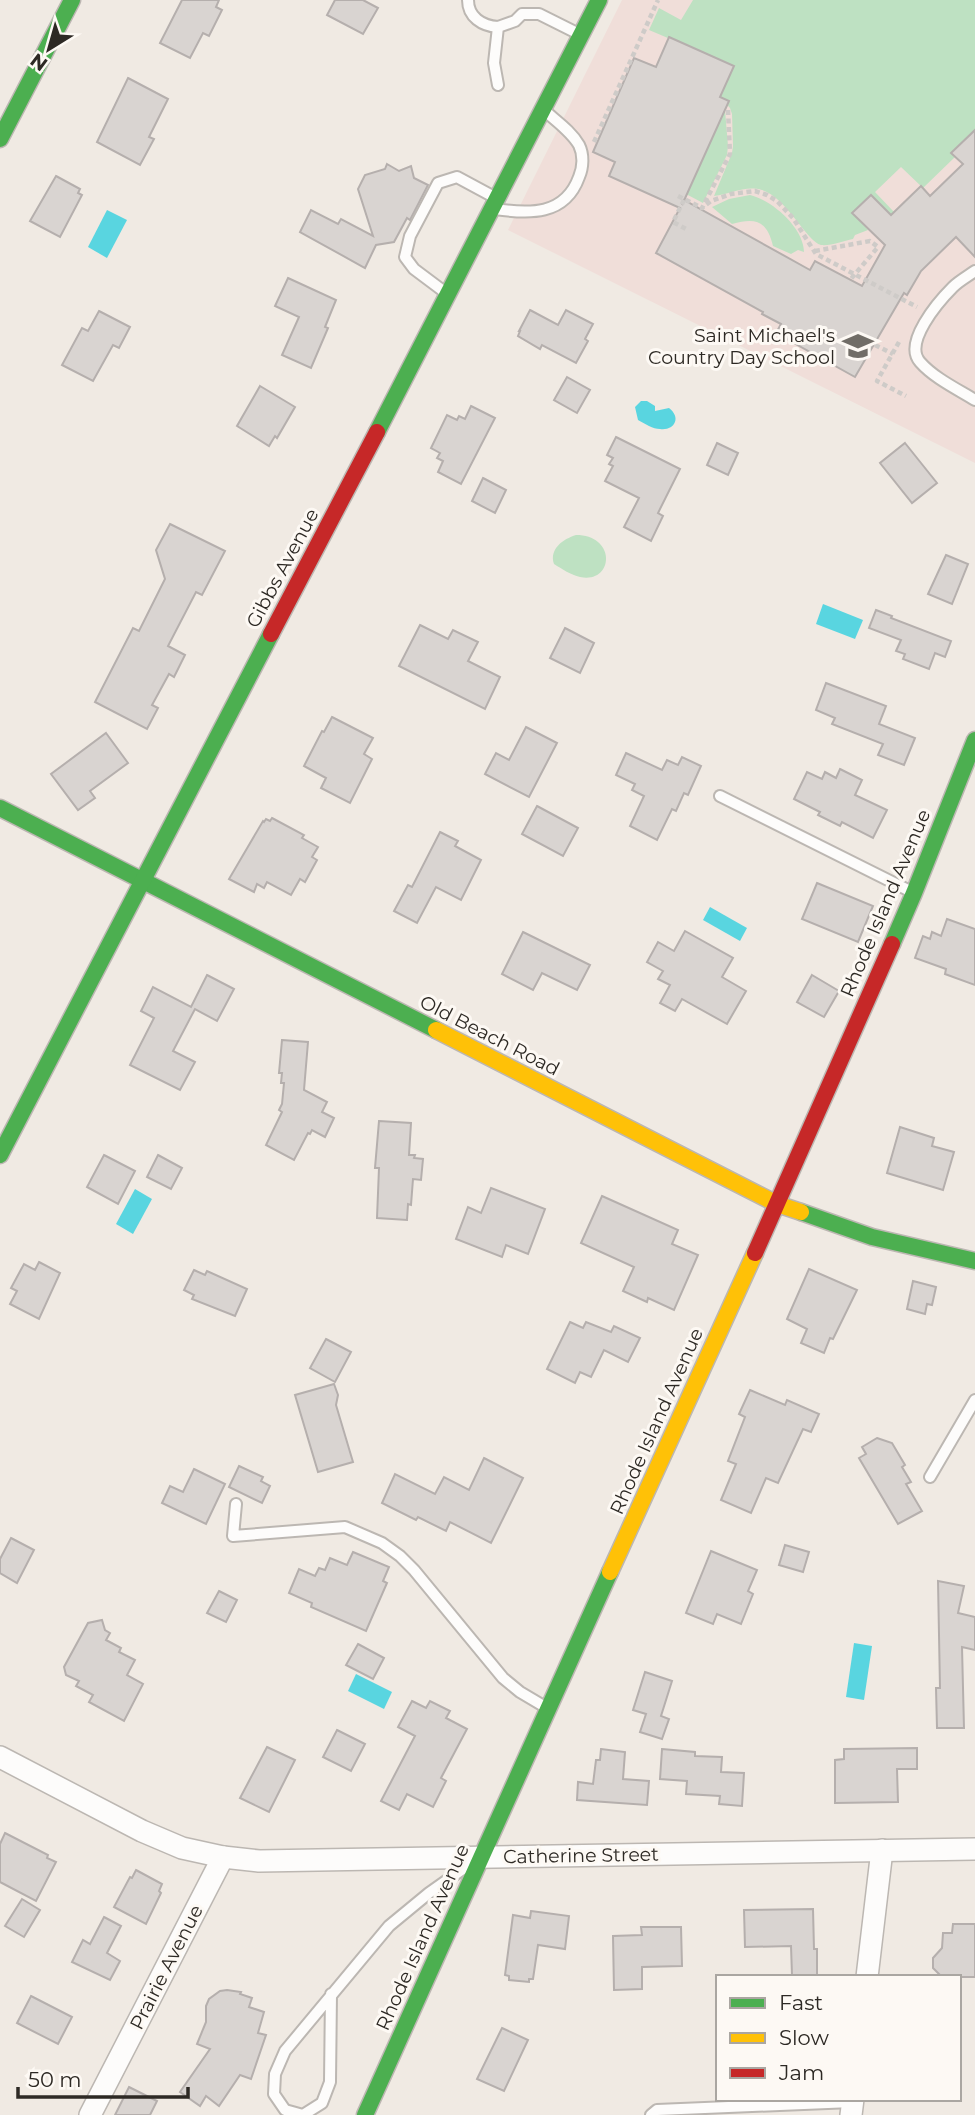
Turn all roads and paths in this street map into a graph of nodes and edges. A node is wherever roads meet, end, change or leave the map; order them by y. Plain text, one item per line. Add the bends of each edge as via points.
1 (72, 0) edge
2 (468, 0) edge
3 (600, 0) edge
4 (658, 0) edge
5 (498, 27) junction
6 (581, 35) junction
7 (498, 85) dead end
8 (543, 110) junction
9 (728, 110) dead end
10 (0, 139) edge
11 (582, 169) junction
12 (678, 196) dead end
13 (684, 200) junction
14 (495, 204) junction
15 (702, 208) junction
16 (686, 229) dead end
17 (815, 251) junction
18 (975, 271) edge
19 (853, 274) junction
20 (850, 280) dead end
21 (448, 295) junction
22 (919, 308) dead end
23 (875, 345) dead end
24 (915, 351) junction
25 (975, 400) edge
26 (975, 741) edge
27 (720, 796) dead end
28 (0, 808) edge
29 (142, 882) junction
30 (914, 894) junction
31 (0, 1155) edge
32 (777, 1204) junction
33 (975, 1261) edge
34 (975, 1400) edge
35 (930, 1476) dead end
36 (236, 1504) dead end
37 (549, 1710) junction
38 (0, 1757) edge
39 (975, 1849) edge
40 (882, 1850) junction
41 (481, 1856) junction
42 (223, 1857) junction
43 (867, 1975) edge
44 (331, 1994) junction
45 (852, 2105) edge
46 (90, 2115) edge
47 (365, 2115) edge
48 (651, 2115) edge

1 - 10 street
2 - 5 lane via 475,19
3 - 6 street, Gibbs Avenue
4 - 11 path
5 - 6 lane via 522,15 539,13
5 - 7 lane via 494,63
6 - 8 street, Gibbs Avenue
8 - 11 lane via 572,134 580,148
8 - 14 street, Gibbs Avenue
9 - 15 path via 730,154
11 - 14 lane via 576,186 548,209 525,214
12 - 13 path
13 - 15 path
13 - 16 path via 674,222
14 - 21 street, Gibbs Avenue
14 - 21 lane via 457,177 438,183 410,236 405,257
15 - 17 path via 731,194 755,191 767,195 793,218
17 - 19 path
17 - 19 path via 870,241 878,247
18 - 24 lane via 953,287 922,325
19 - 20 path
19 - 22 path
21 - 29 street, Gibbs Avenue
23 - 24 path via 891,355
24 - 25 lane via 918,361
26 - 30 street, Rhode Island Avenue
27 - 30 lane
28 - 29 street, Old Beach Road
29 - 31 street, Gibbs Avenue
29 - 32 street, Old Beach Road
30 - 32 street, Rhode Island Avenue
32 - 33 street, Old Beach Road via 872,1237
32 - 37 street, Rhode Island Avenue
34 - 35 lane
36 - 37 lane via 233,1536 345,1527 382,1543 400,1556 503,1678
37 - 41 street, Rhode Island Avenue
38 - 42 street, Catherine Street via 142,1831 182,1848
39 - 40 street, Catherine Street
40 - 41 street, Catherine Street
40 - 43 street
41 - 42 street, Catherine Street via 259,1861
41 - 44 lane via 389,1926
41 - 47 street, Rhode Island Avenue
42 - 46 street, Prairie Avenue
44 - 44 lane via 285,2051 275,2074 274,2094 285,2110 303,2115 322,2103 330,2082
45 - 48 lane via 657,2110

